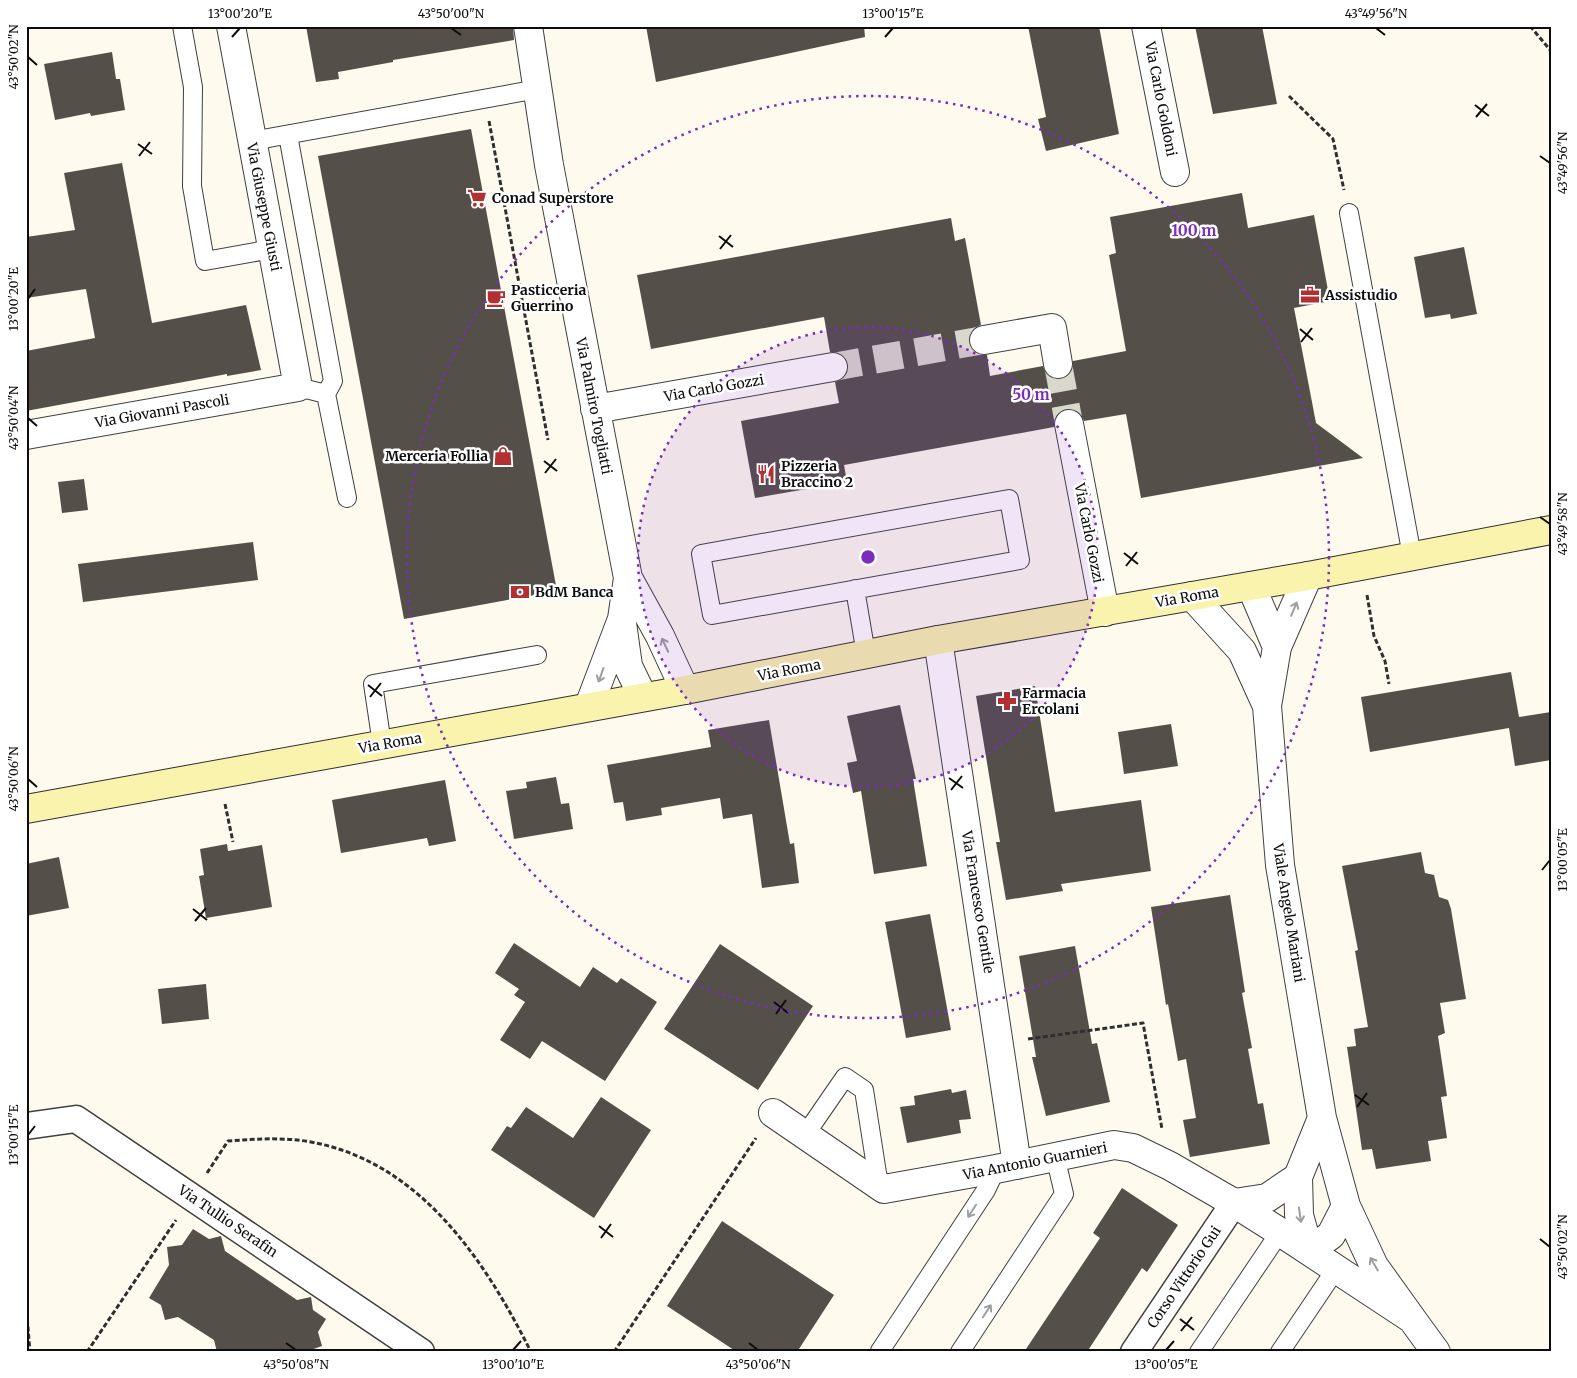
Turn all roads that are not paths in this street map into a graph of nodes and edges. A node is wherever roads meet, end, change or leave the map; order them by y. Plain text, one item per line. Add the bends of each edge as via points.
1 (182, 26) edge
2 (231, 26) edge
3 (528, 26) edge
4 (1146, 26) edge
5 (538, 89) junction
6 (288, 135) junction
7 (252, 141) junction
8 (1175, 172) dead end
9 (1349, 213) road end
10 (272, 249) junction
11 (984, 340) tunnel mouth
12 (1058, 364) tunnel mouth
13 (832, 367) tunnel mouth
14 (298, 387) junction
15 (326, 394) junction
16 (595, 409) junction
17 (1069, 424) tunnel mouth
18 (26, 434) edge
19 (347, 498) dead end
20 (1551, 530) edge
21 (1412, 556) junction
22 (1308, 576) junction
23 (628, 578) junction
24 (1251, 586) junction
25 (855, 589) junction
26 (1192, 596) junction
27 (1104, 612) junction
28 (622, 618) junction
29 (938, 640) junction
30 (1278, 647) junction
31 (1242, 651) junction
32 (866, 654) junction
33 (537, 655) dead end
34 (685, 690) junction
35 (643, 697) junction
36 (589, 706) junction
37 (1267, 706) junction
38 (382, 744) junction
39 (26, 809) edge
40 (773, 1113) road end
41 (1322, 1118) junction
42 (26, 1126) edge
43 (805, 1135) junction
44 (1055, 1156) junction
45 (1007, 1167) junction
46 (1298, 1177) junction
47 (879, 1186) junction
48 (1234, 1203) junction
49 (1346, 1206) junction
50 (1280, 1232) junction
51 (1309, 1251) junction
52 (1336, 1269) junction
53 (1412, 1319) junction
54 (422, 1352) edge
55 (882, 1352) edge
56 (960, 1352) edge
57 (1134, 1352) edge
58 (1199, 1352) edge
59 (1280, 1352) edge
60 (1436, 1352) edge

1 - 10 lane via 193,87 192,186 205,262
2 - 7 street, Via Giuseppe Giusti
3 - 5 street, Via Palmiro Togliatti
4 - 8 street, Via Carlo Goldoni
5 - 6 lane
5 - 16 street, Via Palmiro Togliatti
6 - 7 lane
6 - 15 lane via 333,381
7 - 10 street, Via Giuseppe Giusti
9 - 21 lane
10 - 14 street, Via Giuseppe Giusti
11 - 12 street via 1052,328
13 - 16 street, Via Carlo Gozzi
14 - 15 lane
14 - 18 street, Via Giovanni Pascoli
15 - 19 lane
16 - 23 street, Via Palmiro Togliatti
17 - 27 street, Via Carlo Gozzi
20 - 21 main road, Via Roma
21 - 22 main road, Via Roma
22 - 24 main road, Via Roma
30 -> 22 street, Viale Angelo Mariani
23 - 28 street, Via Palmiro Togliatti
34 -> 23 street, Via Palmiro Togliatti
24 - 26 main road, Via Roma
24 - 30 street
24 - 31 street
25 - 25 lane via 1020,560 1009,499 701,554 712,615
25 - 32 lane
26 - 27 main road, Via Roma
26 - 31 street, Viale Angelo Mariani
27 - 29 main road, Via Roma
28 - 35 street, Via Palmiro Togliatti via 628,666
28 -> 36 street, Via Palmiro Togliatti
29 - 32 main road, Via Roma
29 - 45 street, Via Francesco Gentile via 1000,1043
30 - 37 street, Viale Angelo Mariani
31 - 37 street, Viale Angelo Mariani
32 - 34 main road, Via Roma
33 - 38 lane via 373,684
34 - 35 main road, Via Roma
35 - 36 main road, Via Roma
36 - 38 main road, Via Roma
37 - 41 street, Viale Angelo Mariani via 1280,865
38 - 39 main road, Via Roma
40 - 43 street
41 - 46 street
41 - 49 street, Viale Angelo Mariani
42 - 54 street, Via Tullio Serafin via 76,1119
43 - 47 street
43 - 47 lane via 845,1077 864,1090
44 - 45 street, Via Antonio Guarnieri
44 - 48 street, Via Antonio Guarnieri via 1114,1145 1133,1148
56 -> 44 lane via 1064,1194
45 - 47 street, Via Antonio Guarnieri via 884,1189
45 -> 55 lane via 986,1190
46 - 48 street via 1267,1198
46 -> 51 street via 1299,1215
48 - 50 street, Via Antonio Guarnieri
48 - 57 street, Corso Vittorio Gui
49 - 51 street via 1331,1234
53 -> 49 street, Viale Angelo Mariani via 1374,1266
50 - 51 street, Via Antonio Guarnieri
50 - 58 lane
51 - 52 street, Via Antonio Guarnieri
52 - 53 street, Via Antonio Guarnieri
52 - 59 lane
53 - 60 street, Via Antonio Guarnieri

